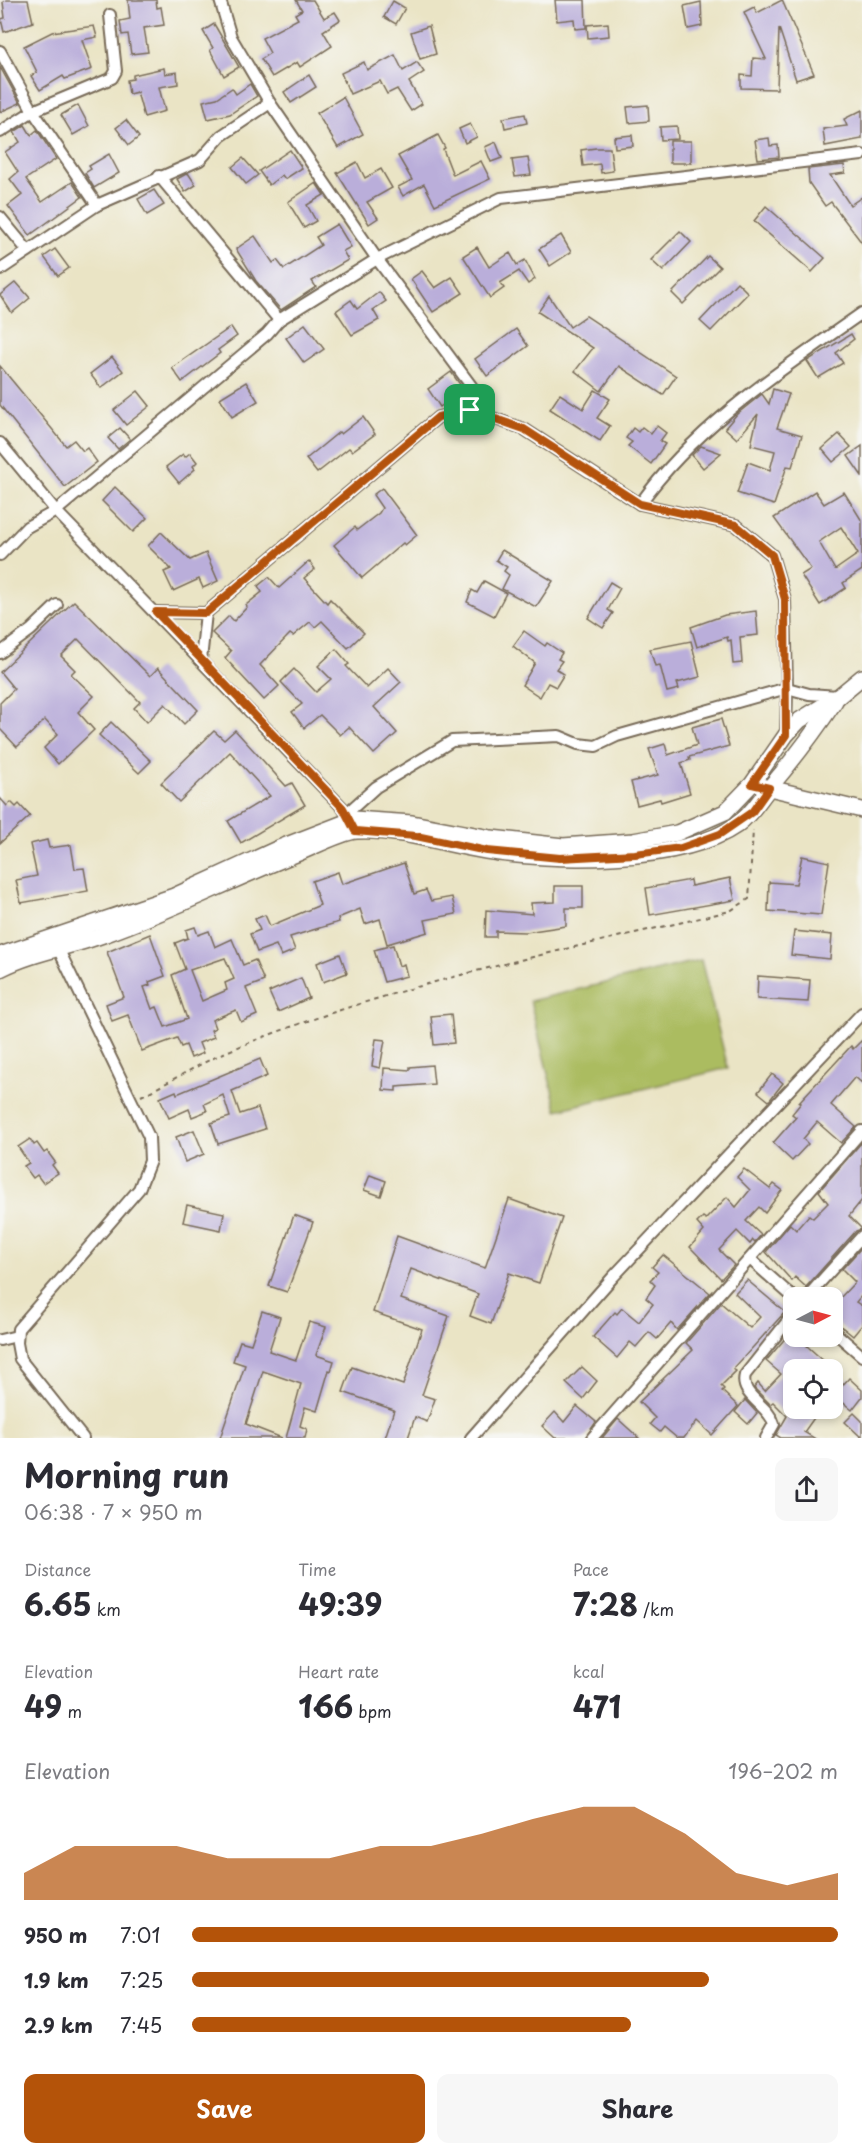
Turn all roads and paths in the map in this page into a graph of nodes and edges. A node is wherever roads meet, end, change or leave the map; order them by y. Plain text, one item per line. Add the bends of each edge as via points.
1 (220, 0) edge
2 (110, 15) dead end
3 (0, 51) edge
4 (270, 103) junction
5 (33, 111) junction
6 (0, 132) edge
7 (862, 155) edge
8 (159, 176) junction
9 (97, 205) junction
10 (0, 217) edge
11 (28, 251) junction
12 (377, 259) junction
13 (0, 270) edge
14 (862, 314) edge
15 (279, 320) junction
16 (470, 410) junction
17 (0, 443) edge
18 (640, 504) junction
19 (56, 511) junction
20 (0, 555) edge
21 (57, 605) dead end
22 (156, 612) junction
23 (206, 613) junction
24 (0, 653) edge
25 (201, 660) junction
26 (862, 677) edge
27 (787, 687) junction
28 (839, 696) junction
29 (786, 735) junction
30 (752, 784) junction
31 (769, 788) junction
32 (862, 810) edge
33 (752, 812) junction
34 (350, 822) junction
35 (55, 943) junction
36 (0, 956) edge
37 (0, 969) edge
38 (862, 1013) edge
39 (131, 1101) junction
40 (862, 1131) edge
41 (862, 1236) edge
42 (750, 1259) junction
43 (816, 1287) edge
44 (783, 1288) edge
45 (783, 1327) edge
46 (17, 1336) junction
47 (0, 1340) edge
48 (843, 1340) edge
49 (862, 1356) edge
50 (82, 1438) edge
51 (471, 1438) edge
52 (592, 1438) edge
53 (766, 1438) edge

1 - 4 street via 231,37
2 - 5 street via 116,71 112,78
3 - 5 street
4 - 8 street via 221,136 200,160
4 - 12 street
5 - 6 street
5 - 9 street
7 - 12 street via 501,198
8 - 9 street
8 - 15 street
9 - 11 street
10 - 11 street
11 - 13 street
12 - 15 street
12 - 16 street via 472,387
14 - 18 street via 726,414 658,478
15 - 19 street
16 - 18 street via 524,429
16 - 23 street via 438,417
17 - 19 street
18 - 27 street via 736,525 772,555 785,599
19 - 20 street via 27,527
19 - 22 street
21 - 24 street
22 - 23 street
22 - 25 street
23 - 25 street
25 - 34 street
26 - 28 main road
27 - 28 street via 809,694
27 - 29 street
27 - 34 street via 617,736 596,746 559,736 452,741 376,787
28 - 29 main road via 800,720
28 - 31 main road
29 - 30 main road
30 - 31 main road
30 - 34 main road via 714,819 677,833 633,841 563,846 412,823
31 - 32 main road
31 - 33 main road
33 - 34 main road via 720,834 681,848 560,858 487,851
33 - 39 path via 749,899 730,911 448,979 320,1019 225,1053
34 - 35 main road
35 - 36 main road
35 - 37 main road
35 - 39 street
38 - 51 street via 613,1277
39 - 46 street via 148,1137 150,1161 139,1189 18,1329
40 - 42 street
41 - 43 street
42 - 44 street
42 - 52 street
45 - 53 street via 743,1382 744,1389 771,1415 774,1424
46 - 47 street
46 - 50 street via 20,1359
48 - 49 street

